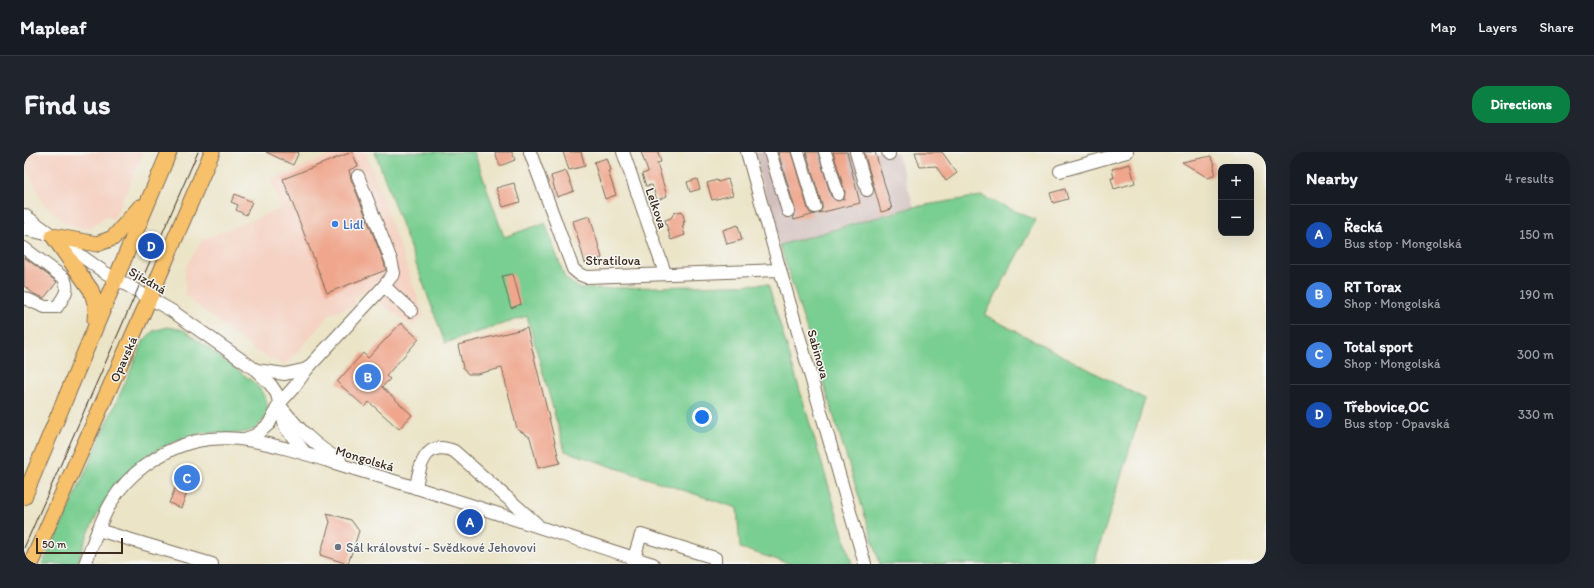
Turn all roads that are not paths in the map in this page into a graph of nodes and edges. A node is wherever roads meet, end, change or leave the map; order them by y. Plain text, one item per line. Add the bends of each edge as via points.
1 (169, 152) edge
2 (212, 152) edge
3 (530, 152) edge
4 (623, 152) edge
5 (747, 152) edge
6 (770, 152) edge
7 (798, 152) edge
8 (826, 152) edge
9 (856, 152) edge
10 (1127, 152) edge
11 (1094, 156) edge
12 (1060, 171) dead end
13 (358, 176) dead end
14 (867, 190) dead end
15 (838, 194) dead end
16 (149, 196) junction
17 (815, 207) dead end
18 (788, 211) dead end
19 (24, 215) edge
20 (24, 229) edge
21 (53, 236) junction
22 (24, 248) edge
23 (24, 253) edge
24 (780, 270) junction
25 (665, 274) junction
26 (115, 277) junction
27 (384, 286) junction
28 (150, 297) junction
29 (24, 298) edge
30 (45, 307) junction
31 (411, 311) dead end
32 (94, 332) junction
33 (256, 370) junction
34 (306, 370) junction
35 (279, 404) junction
36 (245, 440) junction
37 (307, 455) junction
38 (360, 471) junction
39 (416, 488) junction
40 (24, 497) edge
41 (541, 527) junction
42 (98, 530) junction
43 (633, 561) edge
44 (30, 564) edge
45 (85, 564) edge
46 (212, 564) edge
47 (654, 564) edge
48 (715, 564) edge
49 (865, 564) edge

1 - 16 main road
2 - 28 main road, Opavská
3 - 25 street, Stratilova via 573,269 586,277
4 - 25 street, Lelkova
5 - 24 street, Sabinova
6 - 18 street
7 - 17 street
8 - 15 street
9 - 14 street
10 - 11 street
11 - 12 street
13 - 27 street via 391,260 394,273
16 - 21 main road via 113,238 97,244
16 - 26 main road
19 - 21 street, Sjízdná
20 - 21 street
21 - 26 street, Sjízdná
21 - 32 main road via 91,290 96,306
22 - 30 street via 64,278 67,285 57,307
23 - 30 street via 61,284
24 - 25 street, Stratilova
24 - 49 street, Sabinova
26 - 28 street, Sjízdná
26 - 32 main road
27 - 31 street
27 - 34 street
28 - 33 street, Sjízdná
28 - 44 main road, Opavská
29 - 30 street
32 - 40 main road
33 - 34 street via 285,374
33 - 35 street, Sjízdná via 271,385 277,394
34 - 35 street
35 - 36 street via 269,424
35 - 37 street via 286,427
35 - 38 street via 318,446
36 - 37 street, Mongolská via 281,446
36 - 42 street, Mongolská via 198,441 160,456 122,487
37 - 38 street, Mongolská
38 - 39 street, Mongolská
39 - 41 street, Mongolská
39 - 41 street via 419,467 426,455 434,450 449,449
41 - 43 street, Mongolská
42 - 45 street, Mongolská
42 - 46 street
43 - 47 street, Mongolská
43 - 48 street via 641,535 715,558

